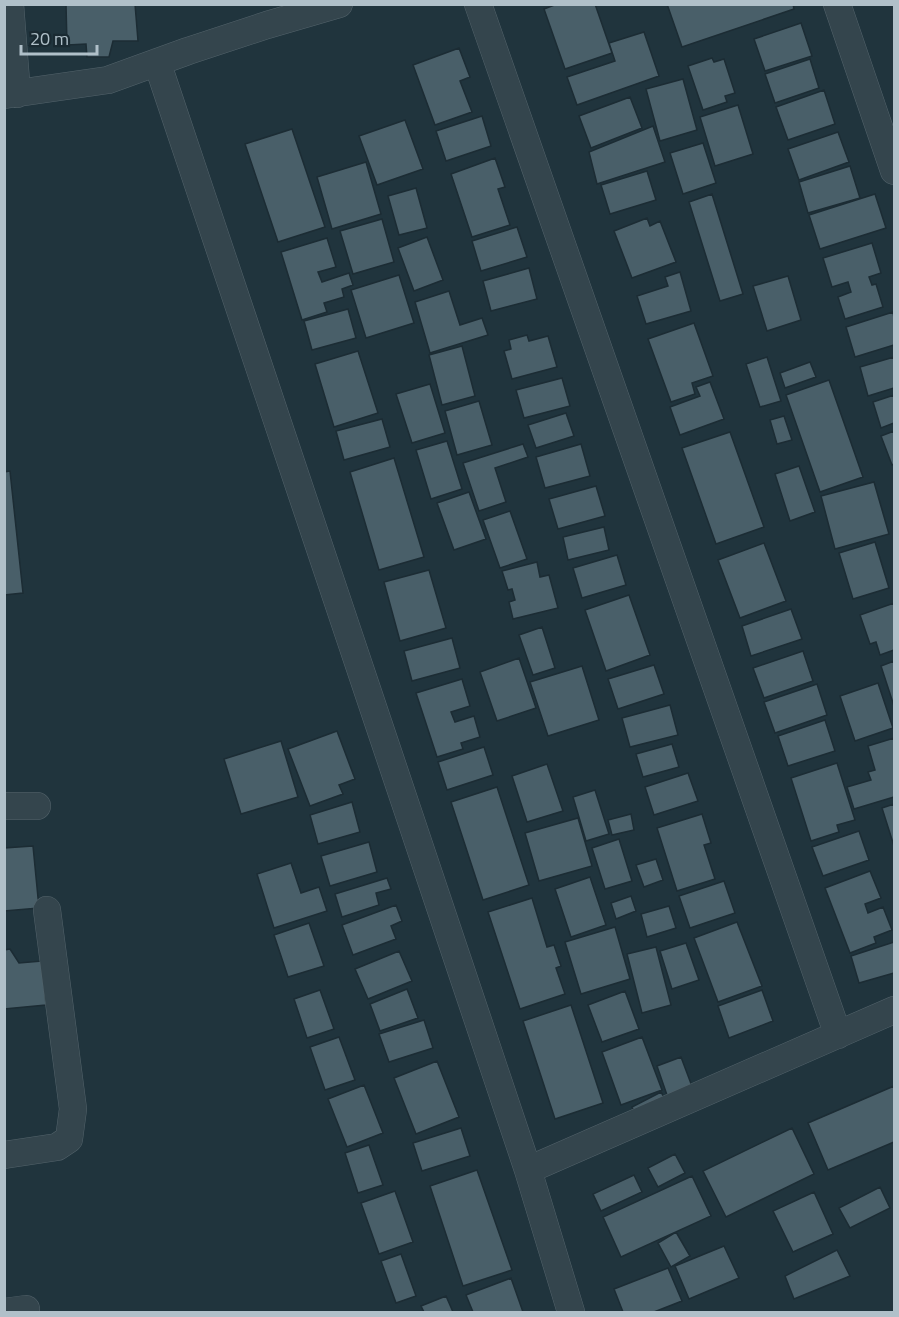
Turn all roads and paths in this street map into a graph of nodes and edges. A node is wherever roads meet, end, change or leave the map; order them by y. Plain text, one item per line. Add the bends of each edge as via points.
1 (10, 4) edge
2 (339, 4) edge
3 (478, 4) edge
4 (837, 4) edge
5 (266, 15) edge
6 (157, 62) junction
7 (11, 94) edge
8 (894, 171) edge
9 (4, 806) edge
10 (37, 806) dead end
11 (47, 910) dead end
12 (894, 1010) edge
13 (838, 1035) junction
14 (4, 1155) edge
15 (528, 1170) junction
16 (571, 1312) edge

1 - 7 street
2 - 5 street
3 - 13 street
4 - 8 street
5 - 6 street
6 - 7 street via 108,80
6 - 15 street
9 - 10 street
11 - 14 street via 73,1109 69,1139 57,1147
12 - 13 street
13 - 15 street
15 - 16 street

